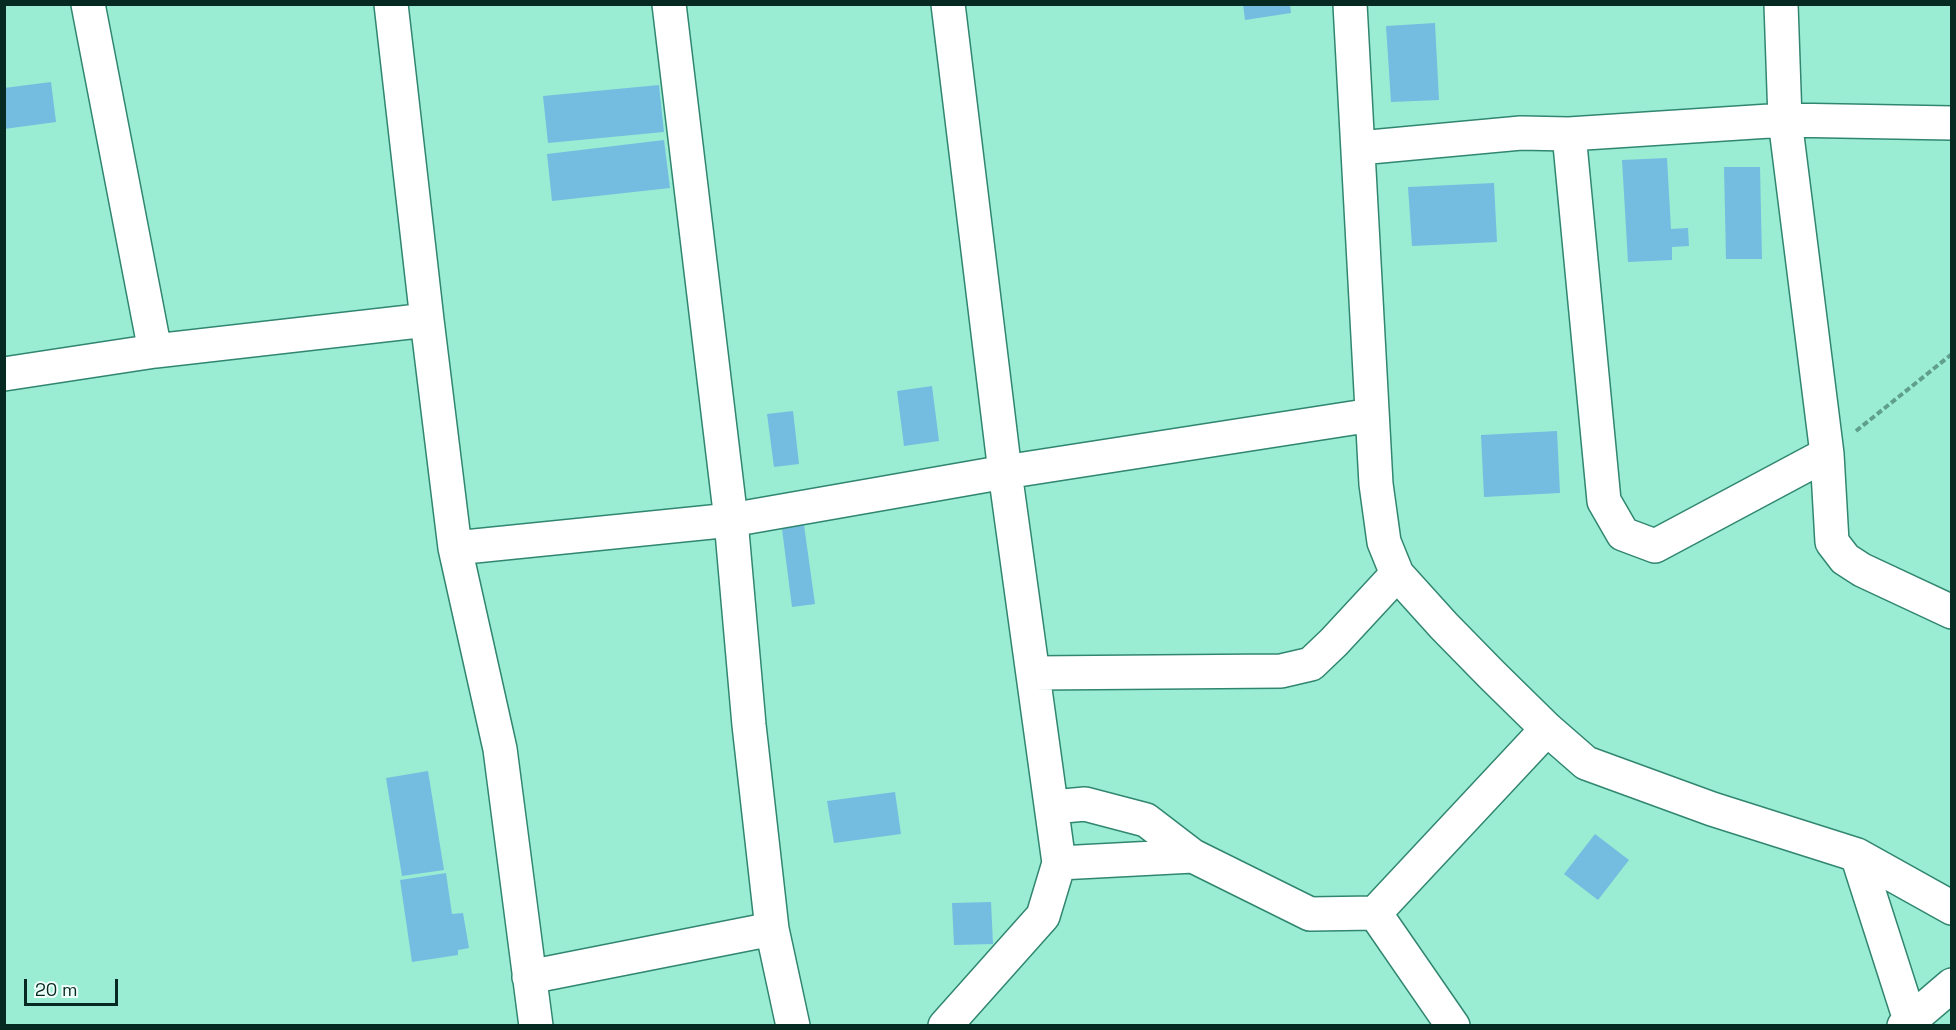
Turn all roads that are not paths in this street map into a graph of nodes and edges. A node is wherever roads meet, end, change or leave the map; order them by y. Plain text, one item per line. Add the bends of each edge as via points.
1 (88, 4) edge
2 (391, 4) edge
3 (669, 4) edge
4 (948, 4) edge
5 (1350, 4) edge
6 (1781, 4) edge
7 (1785, 120) junction
8 (1952, 123) edge
9 (1569, 134) junction
10 (1359, 148) junction
11 (427, 320) junction
12 (155, 351) junction
13 (4, 374) edge
14 (1372, 415) junction
15 (1827, 454) junction
16 (1005, 472) junction
17 (731, 520) junction
18 (455, 548) junction
19 (1397, 574) junction
20 (1952, 612) edge
21 (1034, 673) junction
22 (1547, 729) junction
23 (1053, 807) junction
24 (1857, 855) junction
25 (1193, 856) junction
26 (1059, 863) junction
27 (1952, 908) edge
28 (1375, 913) junction
29 (772, 929) junction
30 (529, 976) junction
31 (1952, 985) edge
32 (1907, 1023) edge
33 (536, 1026) edge
34 (793, 1026) edge
35 (945, 1026) edge
36 (1453, 1026) edge

1 - 12 street
2 - 11 street
3 - 17 street
4 - 16 street
5 - 10 street
6 - 7 street
7 - 8 street
7 - 9 street
7 - 15 street
9 - 10 street via 1521,133
9 - 15 street via 1604,501 1623,534 1655,546
10 - 14 street
11 - 12 street
11 - 18 street
12 - 13 street
14 - 16 street
14 - 19 street via 1384,542
15 - 20 street via 1832,542 1845,559
16 - 17 street
16 - 21 street
17 - 18 street
17 - 29 street
18 - 30 street via 500,749
19 - 21 street via 1311,663 1281,671
19 - 22 street via 1444,627
21 - 23 street
22 - 24 street via 1586,763
22 - 28 street
23 - 25 street via 1085,804 1146,820
23 - 26 street
24 - 27 street
24 - 32 street
25 - 26 street
25 - 28 street via 1310,914
26 - 35 street via 1043,916
28 - 36 street
29 - 30 street
29 - 34 street
30 - 33 street
31 - 32 street

